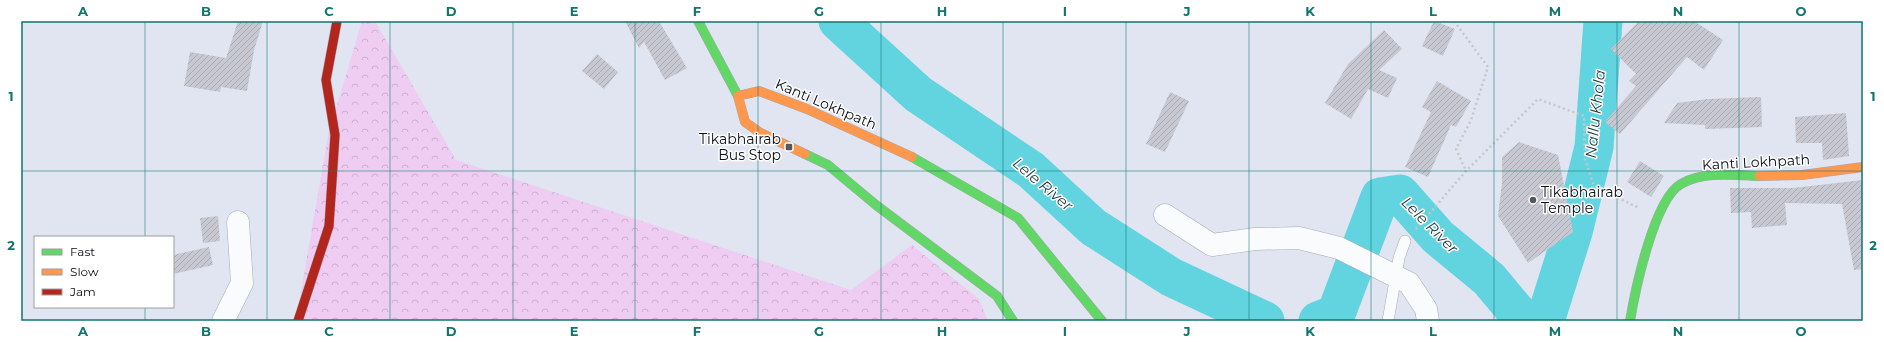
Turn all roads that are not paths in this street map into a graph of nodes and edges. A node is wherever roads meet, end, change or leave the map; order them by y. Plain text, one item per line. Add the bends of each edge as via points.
1 (337, 21) edge
2 (698, 21) edge
3 (738, 96) junction
4 (1863, 167) edge
5 (1165, 215) dead end
6 (238, 222) dead end
7 (1405, 241) road end
8 (223, 321) edge
9 (298, 321) edge
10 (1013, 321) edge
11 (1102, 321) edge
12 (1388, 321) edge
13 (1428, 321) edge
14 (1630, 321) edge

1 - 9 main road via 326,80 335,135 329,226
2 - 3 main road
3 - 10 main road via 745,122 759,132 828,166 997,296
3 - 11 main road, Kanti Lokhpath via 759,91 807,109 921,161 1018,218
4 - 14 main road, Kanti Lokhpath via 1781,176 1718,175 1679,184 1668,197 1658,217 1640,269
5 - 13 street via 1212,245 1255,239 1299,238 1340,248 1409,283 1426,309
6 - 8 street via 242,283
7 - 12 lane via 1399,258

